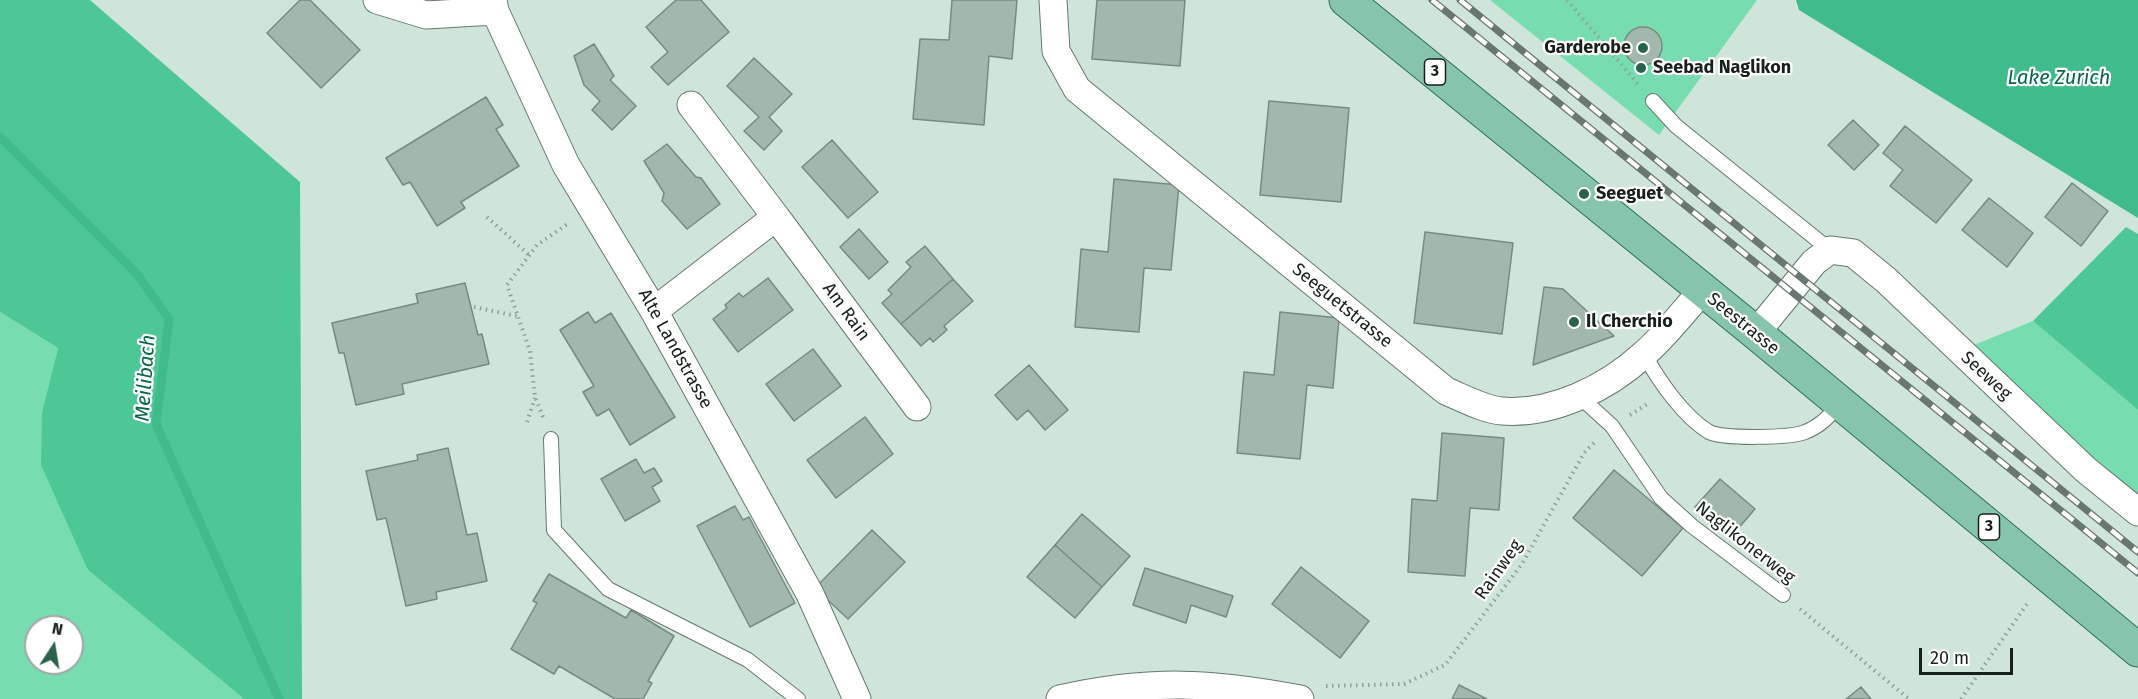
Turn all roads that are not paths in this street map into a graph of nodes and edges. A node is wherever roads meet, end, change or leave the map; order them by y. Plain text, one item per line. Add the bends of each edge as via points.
1 (377, 0) edge
2 (1053, 0) edge
3 (1346, 0) edge
4 (493, 4) edge
5 (1653, 101) road end
6 (691, 105) dead end
7 (776, 217) junction
8 (1830, 250) junction
9 (1702, 291) junction
10 (654, 311) junction
11 (1756, 333) junction
12 (1644, 354) junction
13 (1579, 396) junction
14 (1841, 403) junction
15 (917, 407) dead end
16 (551, 439) road end
17 (2138, 512) edge
18 (1783, 595) road end
19 (2138, 650) edge
20 (1310, 693) edge
21 (798, 699) edge
22 (857, 699) edge
23 (1060, 699) edge

1 - 4 street via 426,15
2 - 13 street, Seeguetstrasse via 1056,51 1077,89 1446,391 1500,411 1540,410
3 - 9 main road, Seestrasse / 3
4 - 10 street, Alte Landstrasse via 567,165
5 - 8 lane, Seeweg via 1676,126
6 - 7 street, Am Rain
7 - 10 street
7 - 15 street, Am Rain
8 - 11 street via 1814,261
8 - 17 street, Seeweg via 1844,250 1864,261 2086,470
9 - 11 main road, Seestrasse / 3
9 - 12 street, Seeguetstrasse
10 - 22 street, Alte Landstrasse via 810,594
11 - 14 main road, Seestrasse / 3
12 - 13 street, Seeguetstrasse
12 - 14 lane via 1667,390 1712,433 1737,438 1802,434 1821,425
13 - 18 lane, Naglikonerweg via 1612,426 1660,498
14 - 19 main road, Seestrasse / 3
16 - 21 lane via 554,530 608,590 748,660
20 - 23 street via 1165,683

